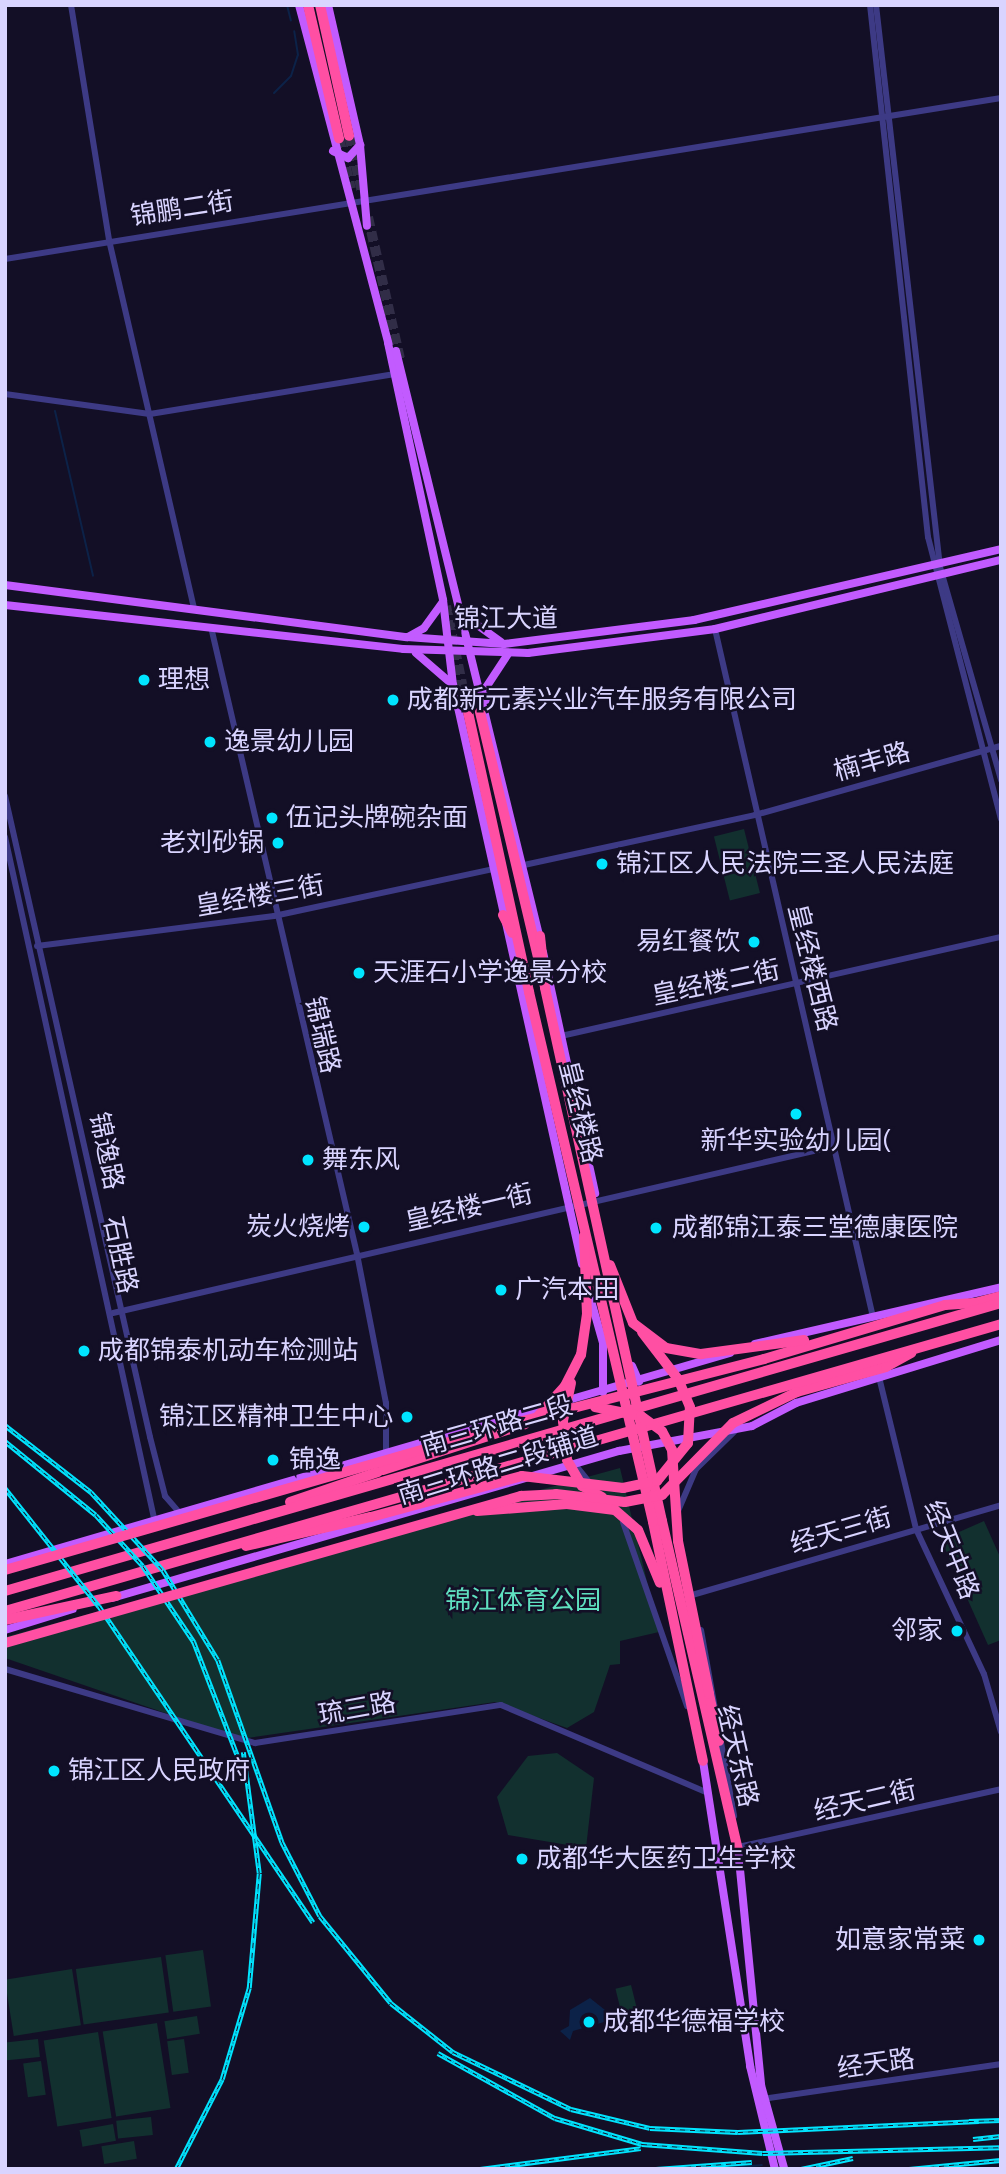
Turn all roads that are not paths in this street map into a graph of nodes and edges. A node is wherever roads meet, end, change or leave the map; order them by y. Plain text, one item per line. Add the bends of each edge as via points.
1 (71, 5) edge
2 (299, 5) edge
3 (308, 5) edge
4 (320, 5) edge
5 (328, 5) edge
6 (873, 5) edge
7 (1001, 98) edge
8 (886, 118) junction
9 (360, 145) junction
10 (333, 151) junction
11 (365, 198) junction
12 (351, 201) junction
13 (109, 240) junction
14 (5, 259) edge
15 (395, 374) junction
16 (5, 394) edge
17 (150, 414) junction
18 (1001, 549) edge
19 (1001, 560) edge
20 (936, 568) junction
21 (939, 578) junction
22 (5, 585) edge
23 (443, 600) junction
24 (5, 604) edge
25 (194, 608) junction
26 (456, 609) junction
27 (211, 627) junction
28 (715, 629) junction
29 (407, 638) junction
30 (449, 641) junction
31 (469, 642) junction
32 (504, 643) junction
33 (403, 649) junction
34 (450, 654) junction
35 (473, 654) junction
36 (509, 654) junction
37 (453, 685) junction
38 (485, 696) junction
39 (463, 710) junction
40 (480, 712) tunnel mouth
41 (1001, 746) edge
42 (993, 748) junction
43 (983, 751) junction
44 (1001, 780) edge
45 (5, 796) edge
46 (755, 816) junction
47 (1001, 820) edge
48 (5, 837) edge
49 (524, 865) junction
50 (494, 869) junction
51 (503, 915) junction
52 (274, 916) junction
53 (540, 936) junction
54 (1001, 937) edge
55 (518, 944) junction
56 (39, 945) junction
57 (31, 947) junction
58 (797, 985) junction
59 (545, 988) junction
60 (561, 1036) junction
61 (583, 1128) junction
62 (553, 1134) junction
63 (835, 1146) junction
64 (596, 1199) junction
65 (568, 1205) junction
66 (587, 1211) junction
67 (357, 1254) junction
68 (1001, 1287) edge
69 (1001, 1296) edge
70 (974, 1303) junction
71 (1001, 1303) edge
72 (121, 1311) junction
73 (113, 1312) junction
74 (873, 1317) junction
75 (1001, 1324) edge
76 (903, 1331) junction
77 (642, 1332) junction
78 (1001, 1340) edge
79 (927, 1344) junction
80 (802, 1345) junction
81 (581, 1354) junction
82 (879, 1377) junction
83 (639, 1382) junction
84 (603, 1392) junction
85 (574, 1408) junction
86 (735, 1431) junction
87 (386, 1452) junction
88 (577, 1467) junction
89 (609, 1500) junction
90 (1001, 1504) edge
91 (679, 1509) junction
92 (178, 1511) junction
93 (154, 1518) junction
94 (424, 1521) junction
95 (658, 1522) junction
96 (624, 1523) junction
97 (223, 1528) junction
98 (916, 1529) junction
99 (229, 1546) junction
100 (5, 1564) edge
101 (5, 1570) edge
102 (5, 1591) edge
103 (692, 1595) junction
104 (116, 1597) junction
105 (5, 1611) edge
106 (5, 1620) edge
107 (5, 1630) edge
108 (5, 1643) edge
109 (684, 1662) junction
110 (5, 1670) edge
111 (1001, 1732) edge
112 (703, 1761) junction
113 (1001, 1789) edge
114 (708, 1793) junction
115 (727, 1797) junction
116 (738, 1849) junction
117 (1001, 2064) edge
118 (760, 2099) junction
119 (779, 2168) edge

1 - 13 street
2 - 10 main road
3 - 4 highway via 344,137
5 - 9 main road
6 - 8 street
7 - 8 street, 锦鹏二街
8 - 11 street, 锦鹏二街
8 - 20 street
9 - 10 main road via 348,158
9 - 11 main road
10 - 12 main road
11 - 12 street, 锦鹏二街
11 - 26 main road
12 - 13 street, 锦鹏二街
12 - 15 main road
13 - 14 street, 锦鹏二街
13 - 17 street
15 - 17 street
15 - 23 main road
16 - 17 street
17 - 25 street
18 - 20 main road, 锦江大道
19 - 21 main road, 锦江大道
20 - 21 street
20 - 32 main road, 锦江大道 via 644,629
21 - 28 main road, 锦江大道
21 - 42 street
21 - 43 street
22 - 25 main road, 锦江大道
23 - 29 main road via 434,618
23 - 30 main road
24 - 27 main road, 锦江大道
25 - 29 main road, 锦江大道
26 - 31 main road
26 - 32 main road
27 - 33 main road, 锦江大道
27 - 52 street, 锦瑞路
28 - 36 main road, 锦江大道
28 - 46 street, 皇经楼西路
29 - 30 main road, 锦江大道
30 - 31 main road, 锦江大道
30 - 34 main road
31 - 32 main road, 锦江大道
31 - 35 main road
33 - 34 main road, 锦江大道
33 - 37 main road via 429,660
34 - 35 main road, 锦江大道
34 - 37 main road
35 - 36 main road, 锦江大道
35 - 38 main road
36 - 38 main road
37 - 39 main road
38 - 39 main road via 470,697
38 - 49 main road
39 - 50 main road
39 - 55 highway, 皇经楼路
40 - 59 highway, 皇经楼路
41 - 42 street, 楠丰路
42 - 43 street, 楠丰路
42 - 44 street
43 - 46 street, 楠丰路
43 - 47 street
45 - 56 street, 锦逸路
46 - 49 street
46 - 58 street, 皇经楼西路
48 - 57 street, 石胜路
49 - 53 main road
50 - 51 main road
50 - 52 street, 皇经楼三街
51 - 55 highway
51 - 62 main road
52 - 56 street, 皇经楼三街
52 - 67 street, 锦瑞路
53 - 59 highway
53 - 60 main road
54 - 58 street, 皇经楼二街
55 - 66 highway, 皇经楼路, bridge
56 - 57 street, 皇经楼三街
56 - 72 street, 锦逸路
57 - 73 street, 石胜路
58 - 60 street, 皇经楼二街
58 - 63 street, 皇经楼西路
59 - 66 highway, 皇经楼路, bridge
60 - 61 main road
61 - 62 main road via 575,1149 560,1146
61 - 64 main road
62 - 65 main road
63 - 64 street, 皇经楼一街
63 - 74 street, 皇经楼西路
64 - 65 street, 皇经楼一街
64 - 83 main road
65 - 67 street, 皇经楼一街
65 - 84 main road via 603,1343
66 - 77 highway, bridge via 625,1310
66 - 81 highway, bridge via 587,1314
66 - 95 highway, 皇经楼路, bridge
67 - 72 street, 皇经楼一街
67 - 87 street, 锦瑞路 via 386,1403
68 - 74 main road, 南三环路二段辅道
69 - 70 highway
70 - 76 highway
70 - 80 highway
71 - 76 highway, 南三环路二段
72 - 73 street, 皇经楼一街
72 - 92 street, 锦逸路 via 165,1496
73 - 93 street, 石胜路
74 - 83 main road, 南三环路二段辅道 via 778,1336
75 - 79 highway, 南三环路二段
76 - 97 highway, 南三环路二段
77 - 80 highway, bridge via 666,1348 701,1354
77 - 99 highway, bridge via 678,1379 690,1407 688,1443 657,1481 623,1488 522,1476 267,1545
78 - 82 main road, 南三环路二段辅道
79 - 89 highway, bridge via 886,1367 797,1392 733,1423 662,1495
79 - 99 highway, 南三环路二段
80 - 85 highway, bridge
81 - 89 highway, bridge via 563,1440 582,1486
81 - 97 highway, bridge via 552,1402 517,1430 378,1472
82 - 86 main road, 南三环路二段辅道
82 - 98 street, 经天中路
83 - 84 main road, 南三环路二段辅道
84 - 87 main road, 南三环路二段辅道
85 - 101 highway, bridge
85 - 115 highway, bridge via 628,1411 668,1440 676,1464 678,1541
86 - 88 main road, 南三环路二段辅道 via 650,1443
86 - 91 street via 695,1469
87 - 92 main road, 南三环路二段辅道
88 - 96 street
88 - 104 main road, 南三环路二段辅道
89 - 94 highway, bridge via 521,1496
90 - 98 street, 经天三街
91 - 96 street via 658,1493 632,1506
91 - 103 street via 675,1528
92 - 93 main road, 南三环路二段辅道
93 - 100 main road, 南三环路二段辅道
94 - 108 highway, bridge
94 - 109 highway, bridge via 503,1508 602,1506 638,1530
95 - 109 highway, 经天东路
95 - 115 highway, 经天东路
96 - 112 street via 658,1607
97 - 102 highway, 南三环路二段
98 - 103 street, 经天三街
98 - 111 street, 经天中路 via 984,1674
99 - 105 highway, 南三环路二段
103 - 116 street via 726,1746
104 - 106 highway
104 - 107 main road, 南三环路二段辅道
109 - 112 highway, 经天东路
110 - 114 street, 琉三路 via 255,1743 501,1705
112 - 114 main road, 经天东路
113 - 116 street, 经天二街
114 - 118 main road, 经天东路
115 - 116 highway, 经天东路
116 - 118 main road, 经天东路
117 - 118 street, 经天路
118 - 119 main road, 经天东路

